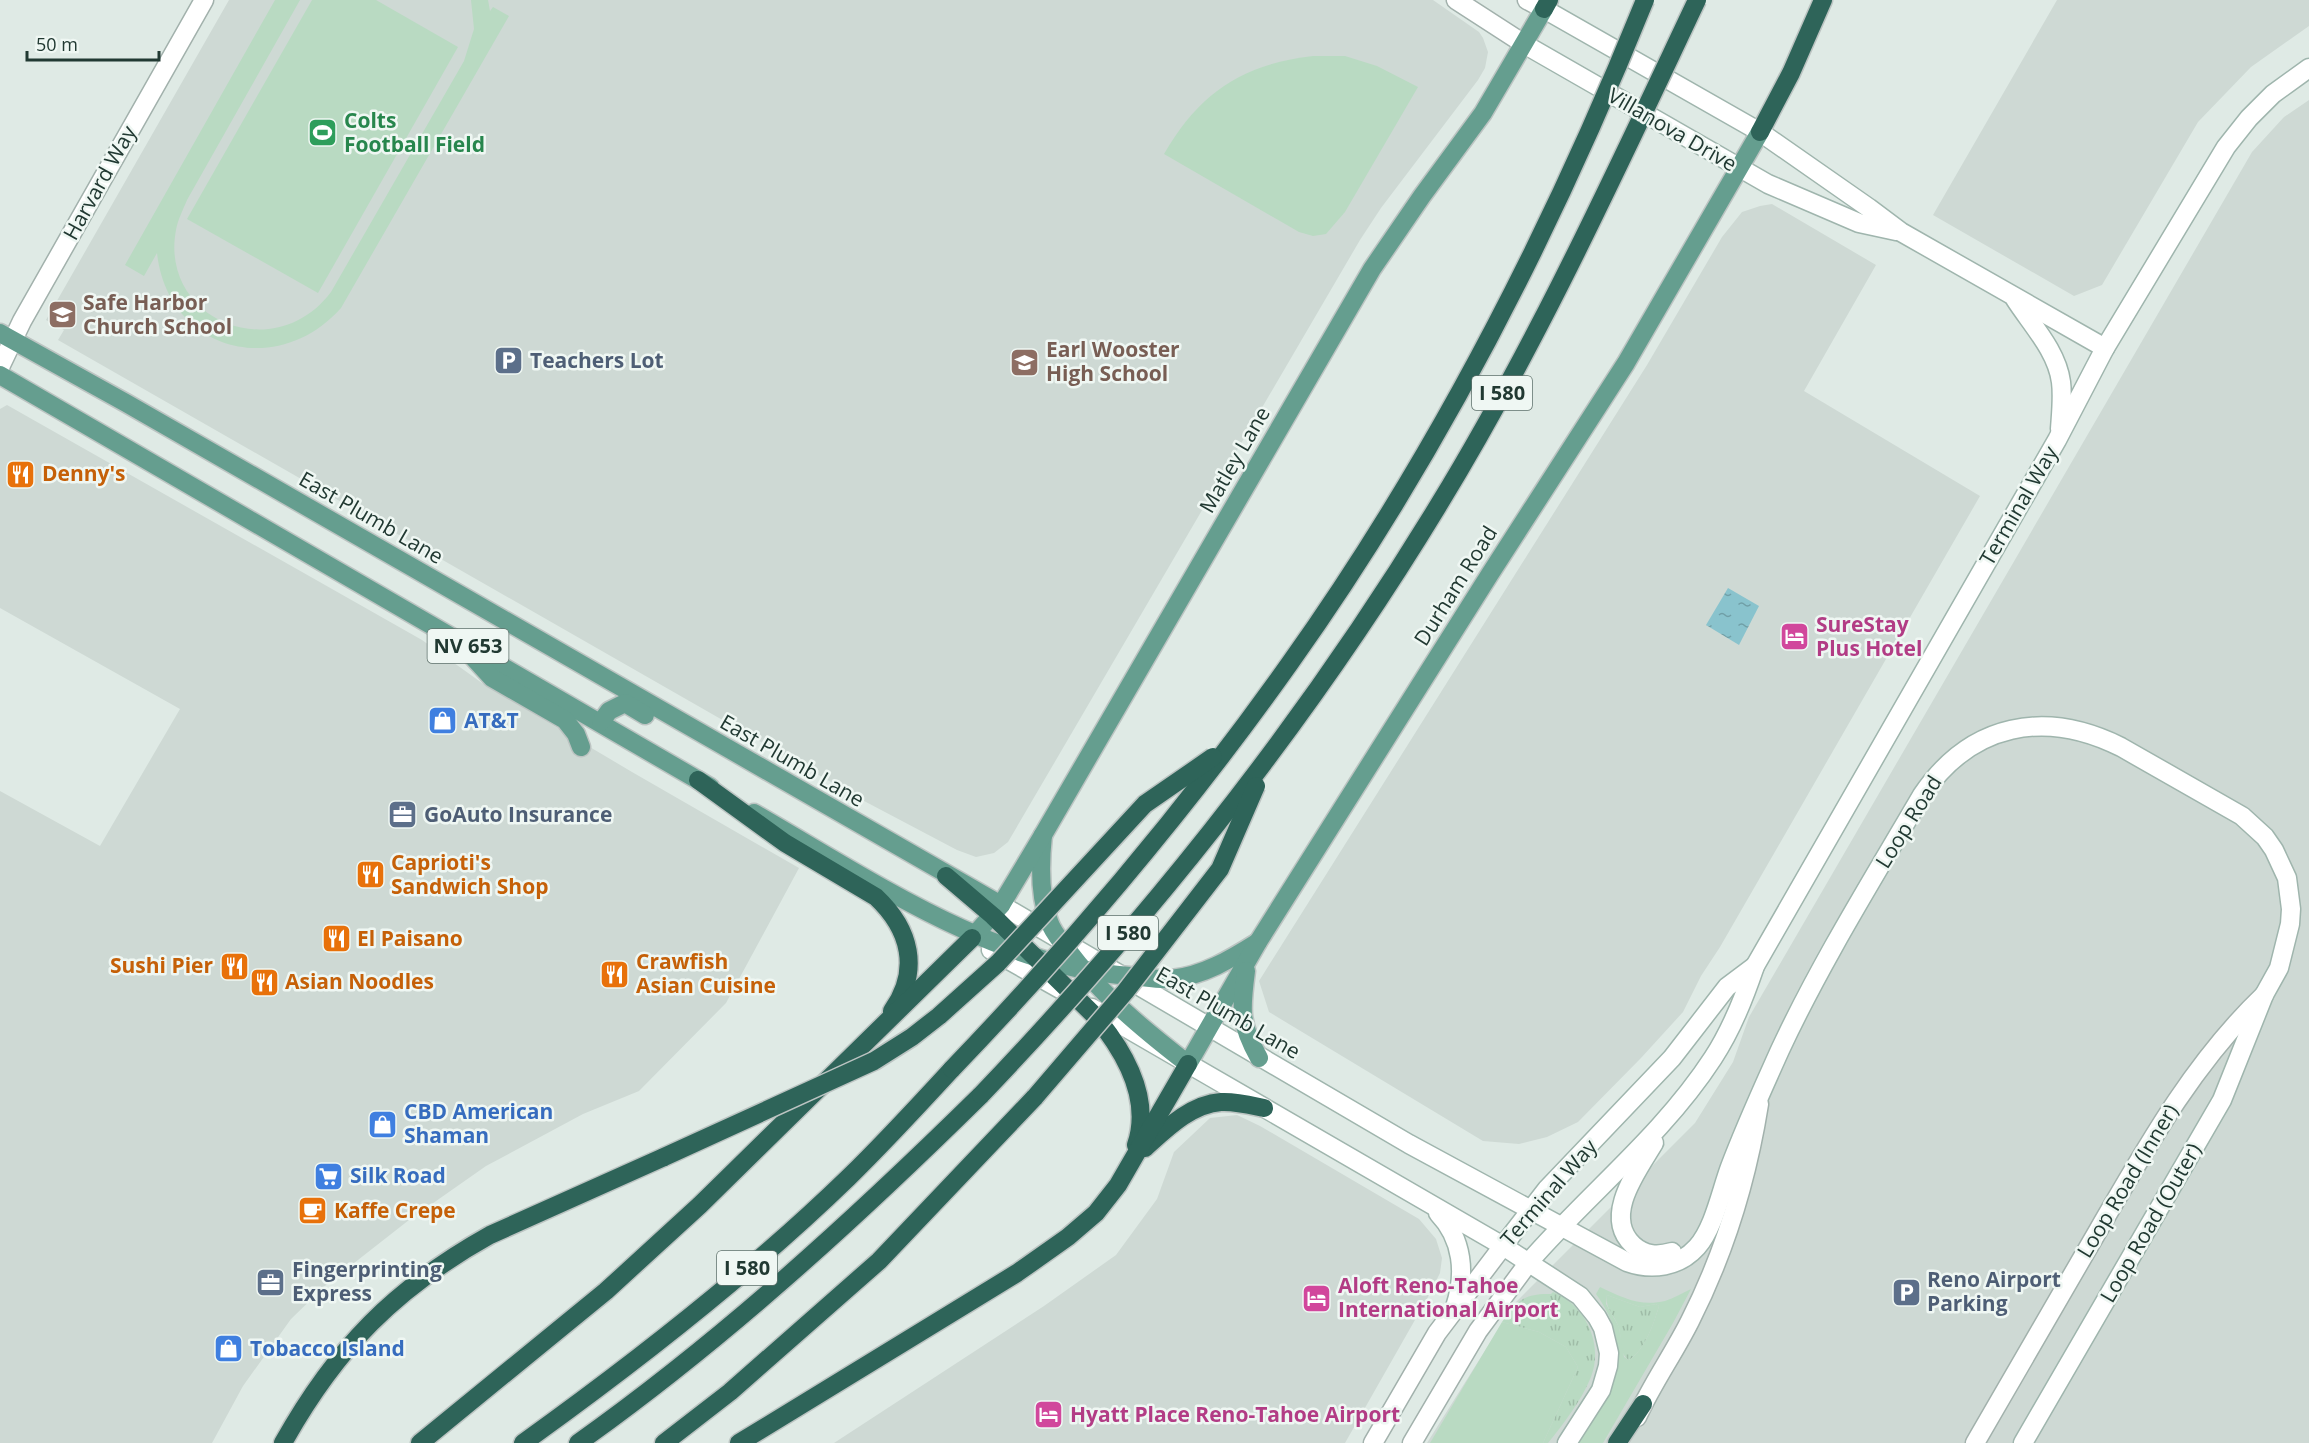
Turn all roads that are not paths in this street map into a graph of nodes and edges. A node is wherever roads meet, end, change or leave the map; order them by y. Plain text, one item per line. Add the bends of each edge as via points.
1 (204, 0) edge
2 (1456, 0) edge
3 (1527, 0) edge
4 (1645, 0) edge
5 (1697, 0) edge
6 (1823, 0) edge
7 (1546, 4) edge
8 (1524, 44) junction
9 (2309, 68) edge
10 (1760, 132) junction
11 (1739, 168) junction
12 (1901, 232) junction
13 (2012, 295) junction
14 (7, 337) edge
15 (2105, 348) junction
16 (0, 367) edge
17 (0, 375) edge
18 (2060, 436) junction
19 (457, 640) junction
20 (601, 722) junction
21 (581, 747) dead end
22 (1227, 748) junction
23 (1266, 762) junction
24 (698, 780) junction
25 (1043, 836) junction
26 (911, 855) junction
27 (946, 876) joint
28 (997, 911) junction
29 (974, 936) junction
30 (1060, 941) junction
31 (1258, 942) junction
32 (1035, 957) junction
33 (1248, 960) junction
34 (1755, 966) junction
35 (1082, 970) junction
36 (1119, 975) junction
37 (2264, 995) junction
38 (1078, 1000) junction
39 (1208, 1028) junction
40 (873, 1036) junction
41 (1259, 1058) junction
42 (1188, 1064) junction
43 (1761, 1093) junction
44 (1676, 1107) junction
45 (1264, 1108) junction
46 (1132, 1159) junction
47 (1431, 1205) junction
48 (1530, 1209) junction
49 (1561, 1226) junction
50 (1710, 1226) junction
51 (1503, 1246) junction
52 (1529, 1262) junction
53 (1455, 1307) junction
54 (1643, 1404) junction
55 (283, 1443) edge
56 (420, 1443) edge
57 (523, 1443) edge
58 (578, 1443) edge
59 (664, 1443) edge
60 (739, 1443) edge
61 (1372, 1443) edge
62 (1412, 1443) edge
63 (1567, 1443) edge
64 (1617, 1443) edge
65 (1624, 1443) edge
66 (1975, 1443) edge
67 (2023, 1443) edge

1 - 14 main road, Harvard Way
2 - 8 main road, Villanova Drive
3 - 7 main road, Villanova Drive
4 - 22 highway, I 580, bridge via 1563,193 1455,401 1337,593
5 - 23 highway, I 580, bridge via 1579,248 1440,503 1375,607
6 - 10 highway
7 - 8 main road, Matley Lane
7 - 10 main road, Villanova Drive
8 - 11 main road, Villanova Drive
8 - 25 main road, Matley Lane via 1465,141 1372,269
9 - 15 main road, Terminal Way via 2274,94 2226,147
10 - 11 main road, Durham Road
10 - 12 main road, Villanova Drive
11 - 12 main road, Villanova Drive via 1832,213
11 - 31 main road, Durham Road via 1626,363
12 - 13 main road, Villanova Drive
13 - 15 main road, Villanova Drive
13 - 18 main road via 2055,359 2062,394
14 - 16 main road, Harvard Way
14 - 26 main road, East Plumb Lane / NV 653
15 - 18 main road, Terminal Way
17 - 19 main road, NV 653
18 - 34 main road, Terminal Way
19 - 20 main road, NV 653
19 - 21 main road via 492,678 565,720
20 - 24 main road, NV 653
20 - 26 main road via 609,711 624,703 861,838
22 - 55 highway, bridge via 1145,804 998,963 912,1037 874,1061 490,1235 401,1294 354,1340 317,1386
22 - 57 highway, I 580, bridge via 1098,910 1027,991 848,1178 647,1350
23 - 58 highway, I 580, bridge via 1084,985 981,1095 796,1269 697,1352
23 - 59 highway, bridge via 1220,869 1125,992 1035,1097 879,1261 730,1392
24 - 29 main road, NV 653
24 - 40 highway via 785,843 876,897 896,919 908,949 906,984
25 - 28 main road, Matley Lane
25 - 30 main road via 1041,882 1049,922
26 - 27 main road, East Plumb Lane / NV 653
27 - 28 highway
28 - 29 main road, Matley Lane
28 - 30 main road, East Plumb Lane
28 - 32 highway
29 - 32 main road
29 - 38 main road, NV 653
29 - 40 highway
30 - 35 main road
30 - 36 main road, East Plumb Lane
31 - 33 main road, Durham Road
31 - 36 main road via 1202,973 1171,979
32 - 35 main road
32 - 38 highway
33 - 39 main road, Durham Road
33 - 41 main road via 1243,1020
34 - 44 main road, Terminal Way via 1727,1035
34 - 48 main road, Terminal Way via 1727,987 1672,1058
35 - 36 main road
35 - 42 main road
36 - 39 main road, East Plumb Lane
37 - 43 main road, Loop Road via 2284,953 2291,909 2287,878 2265,837 2228,807 2104,738 2067,727 2018,727 1965,749 1930,782 1810,991
37 - 66 main road, Loop Road (Inner) via 2222,1039 2181,1093
37 - 67 main road, Loop Road (Outer) via 2211,1120
38 - 42 main road, NV 653
38 - 46 highway via 1110,1034 1134,1077 1140,1117
39 - 41 main road, East Plumb Lane
39 - 42 main road, Durham Road
40 - 56 highway via 606,1291
41 - 48 main road, East Plumb Lane
42 - 45 main road, NV 653
42 - 46 highway
43 - 50 main road
43 - 54 main road via 1746,1174 1716,1263 1690,1322
44 - 49 main road, Terminal Way
44 - 50 main road via 1627,1188 1622,1227 1636,1248 1658,1255 1691,1244
45 - 46 highway via 1221,1102 1206,1105 1169,1126
45 - 47 main road, NV 653
46 - 60 highway via 1096,1213 1017,1273
47 - 51 main road, NV 653
47 - 53 main road via 1450,1228 1460,1256 1462,1282
48 - 49 main road, East Plumb Lane
48 - 51 main road, Terminal Way
49 - 50 main road via 1627,1262 1648,1267 1670,1264 1690,1254
49 - 52 main road, Terminal Way
51 - 52 main road, NV 653
51 - 53 main road, Terminal Way
52 - 62 main road, Terminal Way via 1478,1331
52 - 63 main road via 1580,1296 1597,1317 1607,1340 1606,1378
53 - 61 main road, Terminal Way
54 - 64 highway
54 - 65 main road

